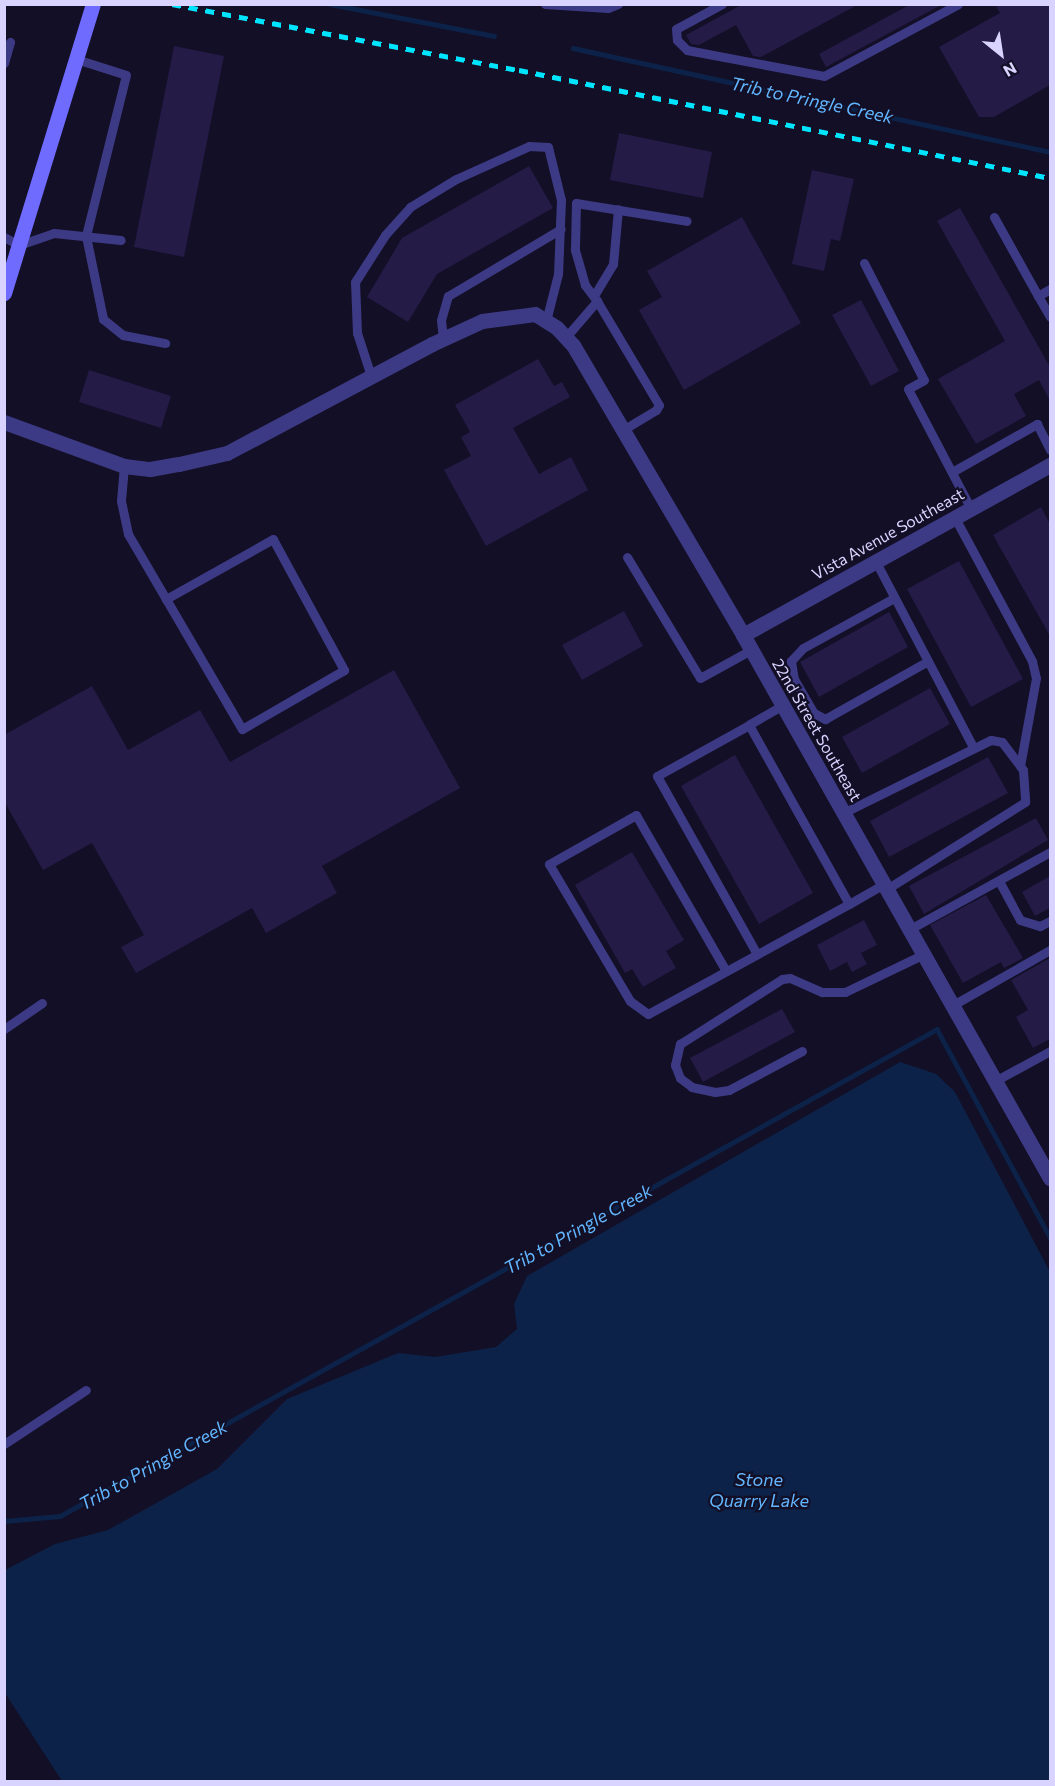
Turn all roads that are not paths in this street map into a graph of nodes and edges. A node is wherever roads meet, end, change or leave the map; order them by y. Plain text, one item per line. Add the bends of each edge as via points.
1 (93, 4) edge
2 (545, 4) edge
3 (618, 4) edge
4 (722, 4) edge
5 (958, 4) edge
6 (10, 42) dead end
7 (76, 59) junction
8 (4, 63) edge
9 (618, 209) junction
10 (994, 217) dead end
11 (687, 220) dead end
12 (561, 229) junction
13 (86, 236) junction
14 (4, 237) edge
15 (121, 240) dead end
16 (19, 245) junction
17 (864, 263) dead end
18 (1050, 289) edge
19 (4, 293) edge
20 (1038, 296) junction
21 (596, 298) junction
22 (1050, 317) edge
23 (541, 318) junction
24 (566, 337) junction
25 (443, 339) junction
26 (165, 343) dead end
27 (371, 376) junction
28 (4, 423) edge
29 (623, 430) junction
30 (1050, 450) edge
31 (124, 466) junction
32 (1049, 468) edge
33 (952, 472) junction
34 (971, 509) junction
35 (955, 518) junction
36 (627, 557) dead end
37 (876, 562) junction
38 (894, 598) junction
39 (166, 599) junction
40 (743, 635) junction
41 (751, 650) junction
42 (928, 661) junction
43 (783, 705) junction
44 (749, 725) junction
45 (973, 747) junction
46 (1020, 766) junction
47 (843, 813) junction
48 (1050, 852) edge
49 (999, 881) junction
50 (885, 887) junction
51 (849, 904) junction
52 (1050, 921) edge
53 (909, 929) junction
54 (1050, 950) edge
55 (757, 954) junction
56 (924, 954) junction
57 (726, 971) junction
58 (42, 1003) dead end
59 (952, 1005) junction
60 (4, 1029) edge
61 (802, 1051) dead end
62 (1050, 1051) edge
63 (995, 1081) junction
64 (1049, 1173) edge
65 (86, 1390) dead end
66 (4, 1444) edge

1 - 7 main road
2 - 3 lane via 608,8
4 - 5 lane via 676,29 676,40 687,50 824,76
6 - 8 lane
7 - 13 lane via 126,75
7 - 16 main road
9 - 11 lane
9 - 21 lane via 613,264
9 - 21 lane via 575,205 575,249 585,285
10 - 20 lane
12 - 23 lane via 558,274
12 - 25 lane via 448,296 441,320
12 - 27 lane via 561,200 548,147 529,146 456,179 410,207 385,235 355,282 357,333
13 - 15 lane
13 - 16 lane via 54,233
13 - 26 lane via 103,319 123,335
14 - 16 lane
16 - 19 main road
17 - 33 lane via 924,380 908,389
18 - 20 lane
20 - 22 lane
21 - 24 lane
21 - 29 lane via 659,405
23 - 24 street, 22nd Street Southeast
23 - 25 street via 483,321
24 - 29 street, 22nd Street Southeast
25 - 27 street
27 - 31 street via 227,453 150,469
28 - 31 street
29 - 40 street, 22nd Street Southeast
30 - 33 lane via 1036,424
31 - 39 lane via 121,501 128,534
32 - 34 street, Vista Avenue Southeast
33 - 34 lane
34 - 35 street, Vista Avenue Southeast
35 - 37 street, Vista Avenue Southeast
35 - 46 lane via 1032,661 1036,678
36 - 41 lane via 700,678
37 - 38 lane
37 - 40 street, Vista Avenue Southeast
38 - 42 lane
38 - 42 lane via 803,648 791,661 794,679 814,713 825,718
39 - 39 lane via 242,729 344,670 273,539
40 - 41 street, 22nd Street Southeast
41 - 43 street, 22nd Street Southeast
42 - 45 lane
43 - 44 lane
43 - 47 street, 22nd Street Southeast
44 - 51 lane
44 - 55 lane via 657,776
45 - 46 lane via 991,740 1002,742
45 - 47 lane
46 - 50 lane via 1026,785 1025,802
47 - 50 street, 22nd Street Southeast
48 - 49 lane
49 - 52 lane via 1020,920 1040,926
49 - 53 lane
50 - 51 lane
50 - 53 street, 22nd Street Southeast
51 - 55 lane
53 - 56 street, 22nd Street Southeast
54 - 59 lane
55 - 57 lane
56 - 59 street, 22nd Street Southeast
56 - 61 lane via 845,992 822,992 783,979 680,1044 675,1065 680,1078 692,1087 715,1092 729,1090
57 - 57 lane via 648,1014 630,1001 549,864 636,815
58 - 60 lane
59 - 63 street, 22nd Street Southeast
62 - 63 lane
63 - 64 street, 22nd Street Southeast
65 - 66 lane

